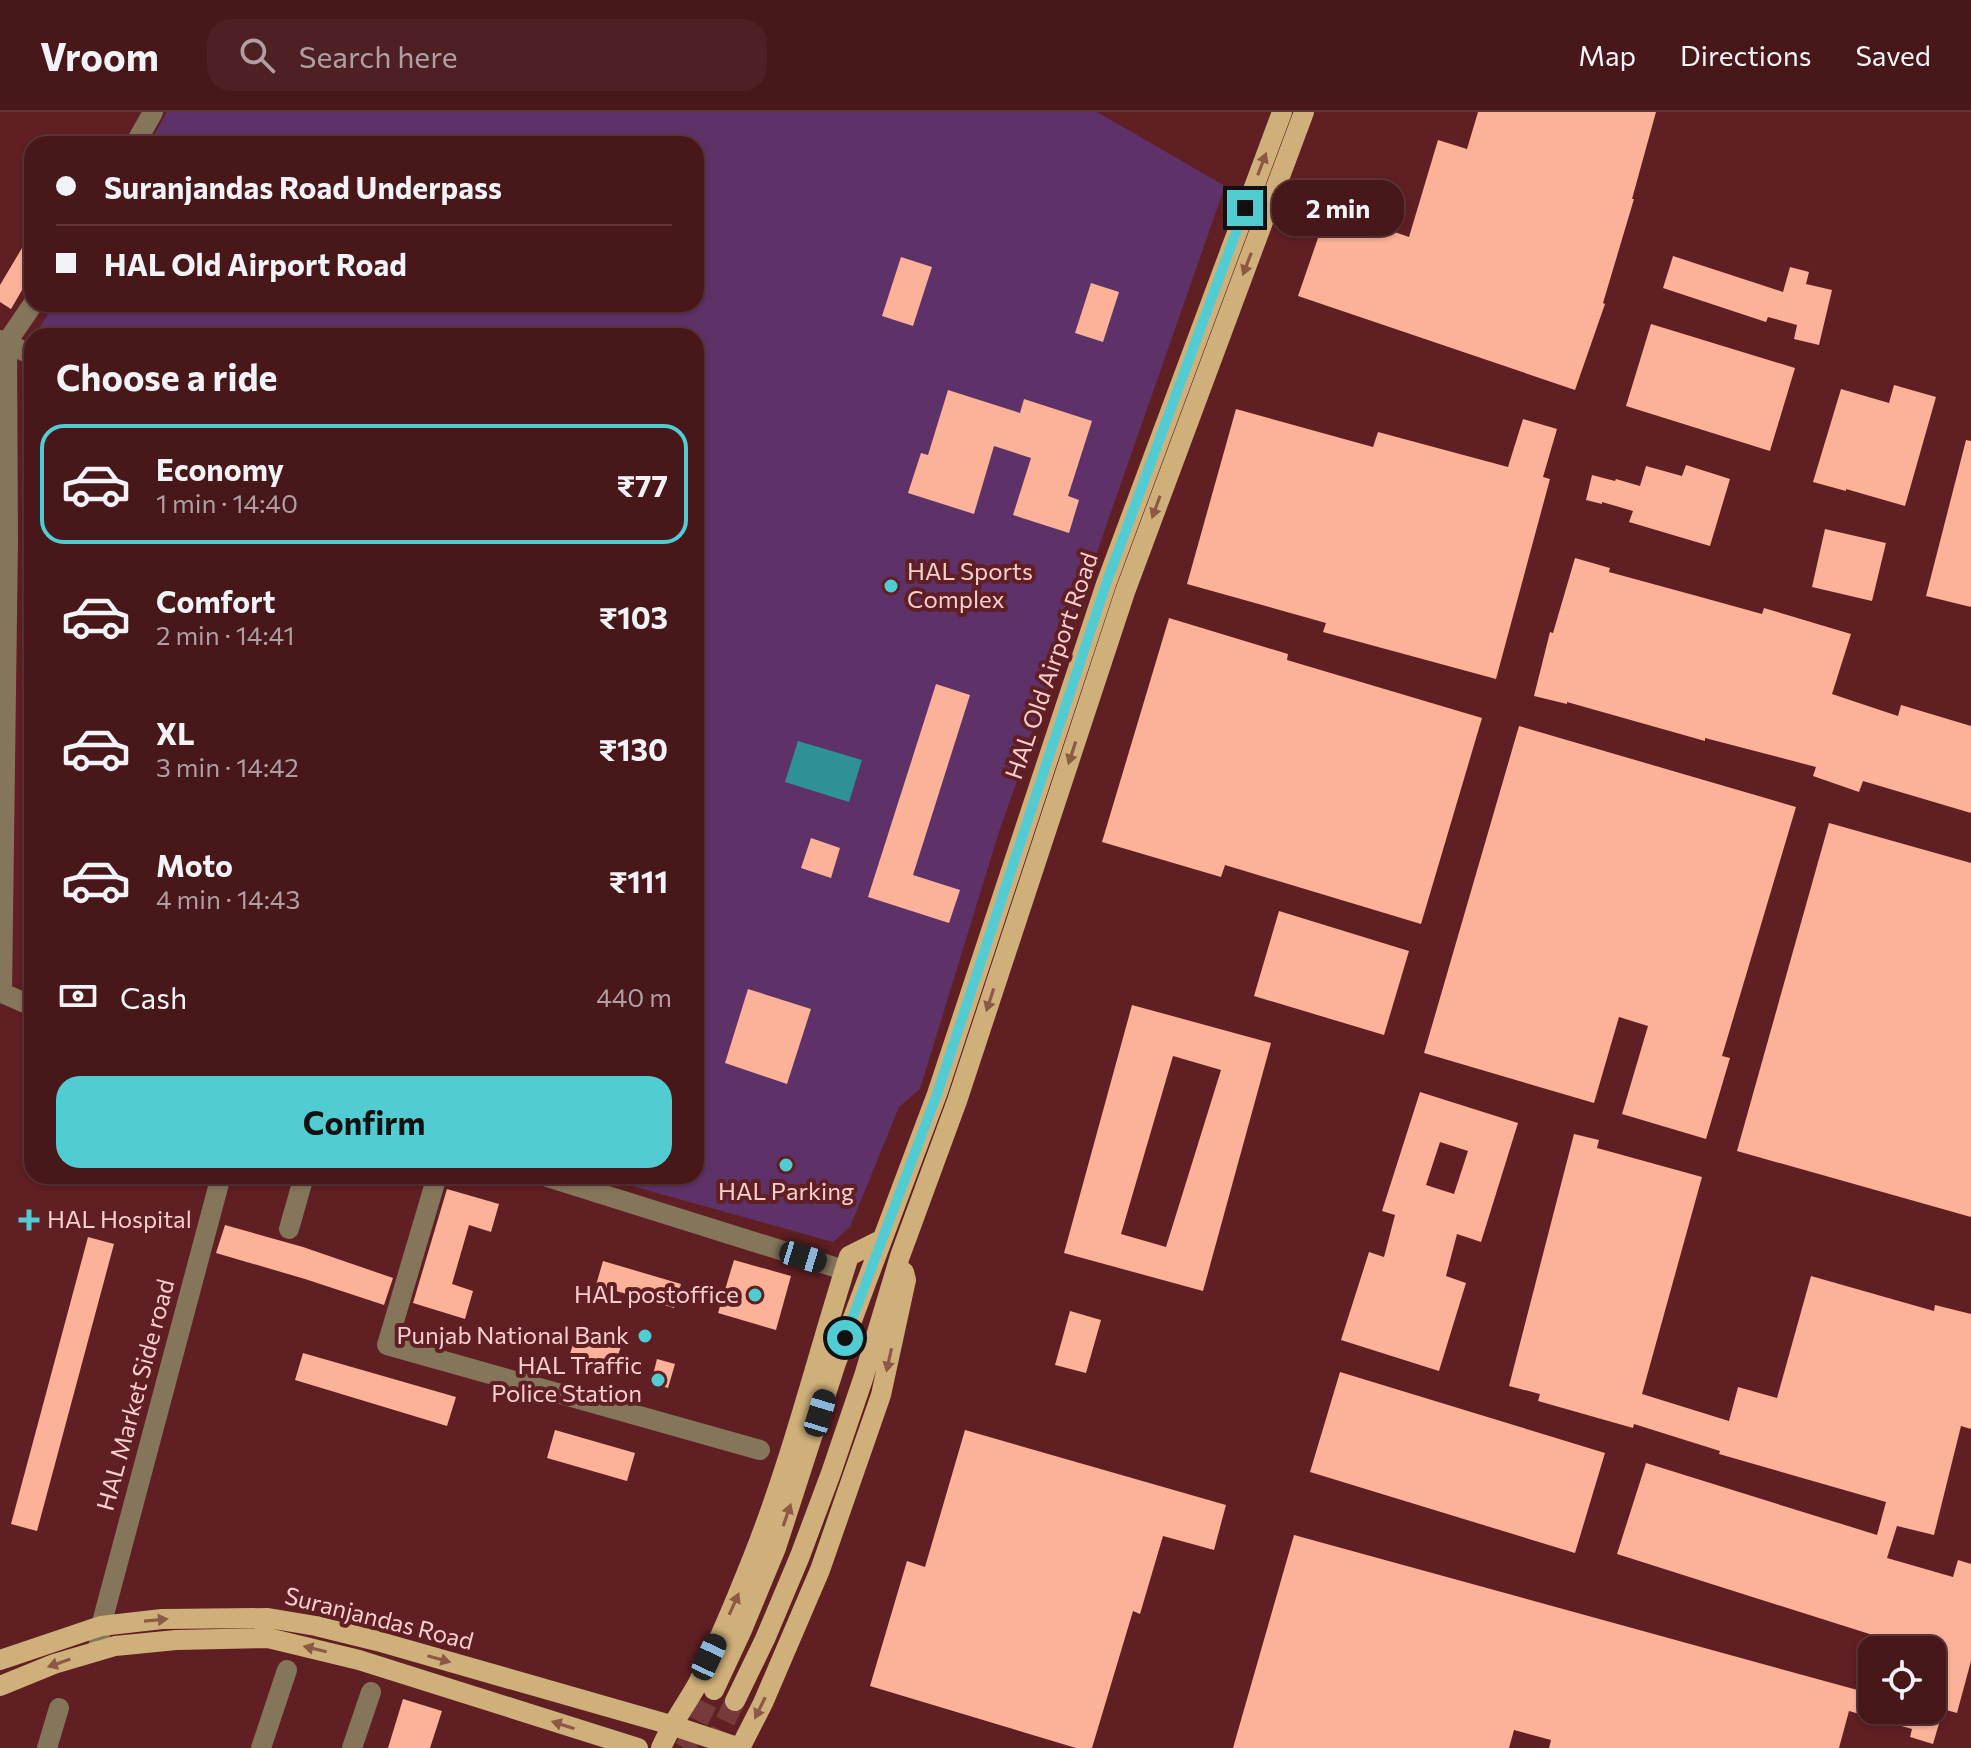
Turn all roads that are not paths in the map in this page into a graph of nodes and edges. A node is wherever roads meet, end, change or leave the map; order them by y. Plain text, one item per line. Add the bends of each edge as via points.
1 (153, 112) edge
2 (1282, 112) edge
3 (1304, 112) edge
4 (140, 136) edge
5 (27, 312) edge
6 (4, 341) edge
7 (24, 351) edge
8 (4, 540) edge
9 (1, 992) edge
10 (24, 1002) edge
11 (219, 1184) edge
12 (302, 1184) edge
13 (435, 1184) edge
14 (570, 1184) edge
15 (289, 1229) dead end
16 (881, 1240) junction
17 (900, 1256) junction
18 (844, 1270) junction
19 (760, 1450) dead end
20 (101, 1626) junction
21 (98, 1651) junction
22 (0, 1660) edge
23 (287, 1670) dead end
24 (0, 1686) edge
25 (714, 1690) tunnel mouth
26 (371, 1692) dead end
27 (735, 1701) tunnel mouth
28 (59, 1708) dead end
29 (671, 1725) junction
30 (47, 1748) edge
31 (261, 1748) edge
32 (352, 1748) edge
33 (638, 1748) edge
34 (661, 1748) edge
35 (740, 1748) edge

1 - 4 street
16 -> 2 main road, HAL Old Airport Road via 937,1094 1106,584
3 -> 17 main road, HAL Old Airport Road via 1125,592 957,1101
5 - 6 street
6 - 7 street
6 - 8 street
8 - 9 street
9 - 10 street
11 - 20 street, HAL Market Side road
12 - 15 street
13 - 19 street via 387,1345
14 - 18 street
16 - 18 main road via 849,1256
25 -> 16 main road, HAL Old Airport Road via 776,1548
17 - 27 main road, HAL Old Airport Road via 810,1528
17 -> 35 main road via 906,1280 881,1395 820,1570
29 -> 18 main road via 696,1686 759,1542
20 - 21 street, HAL Market Side road
20 - 22 main road, Suranjandas Road
20 -> 29 main road, Suranjandas Road via 162,1619 268,1618 316,1626
21 -> 24 main road, Suranjandas Road
33 -> 21 main road, Suranjandas Road via 359,1660 268,1638 176,1640
23 - 31 street
26 - 32 street
28 - 30 street
29 - 34 main road
29 - 35 main road, Suranjandas Road

